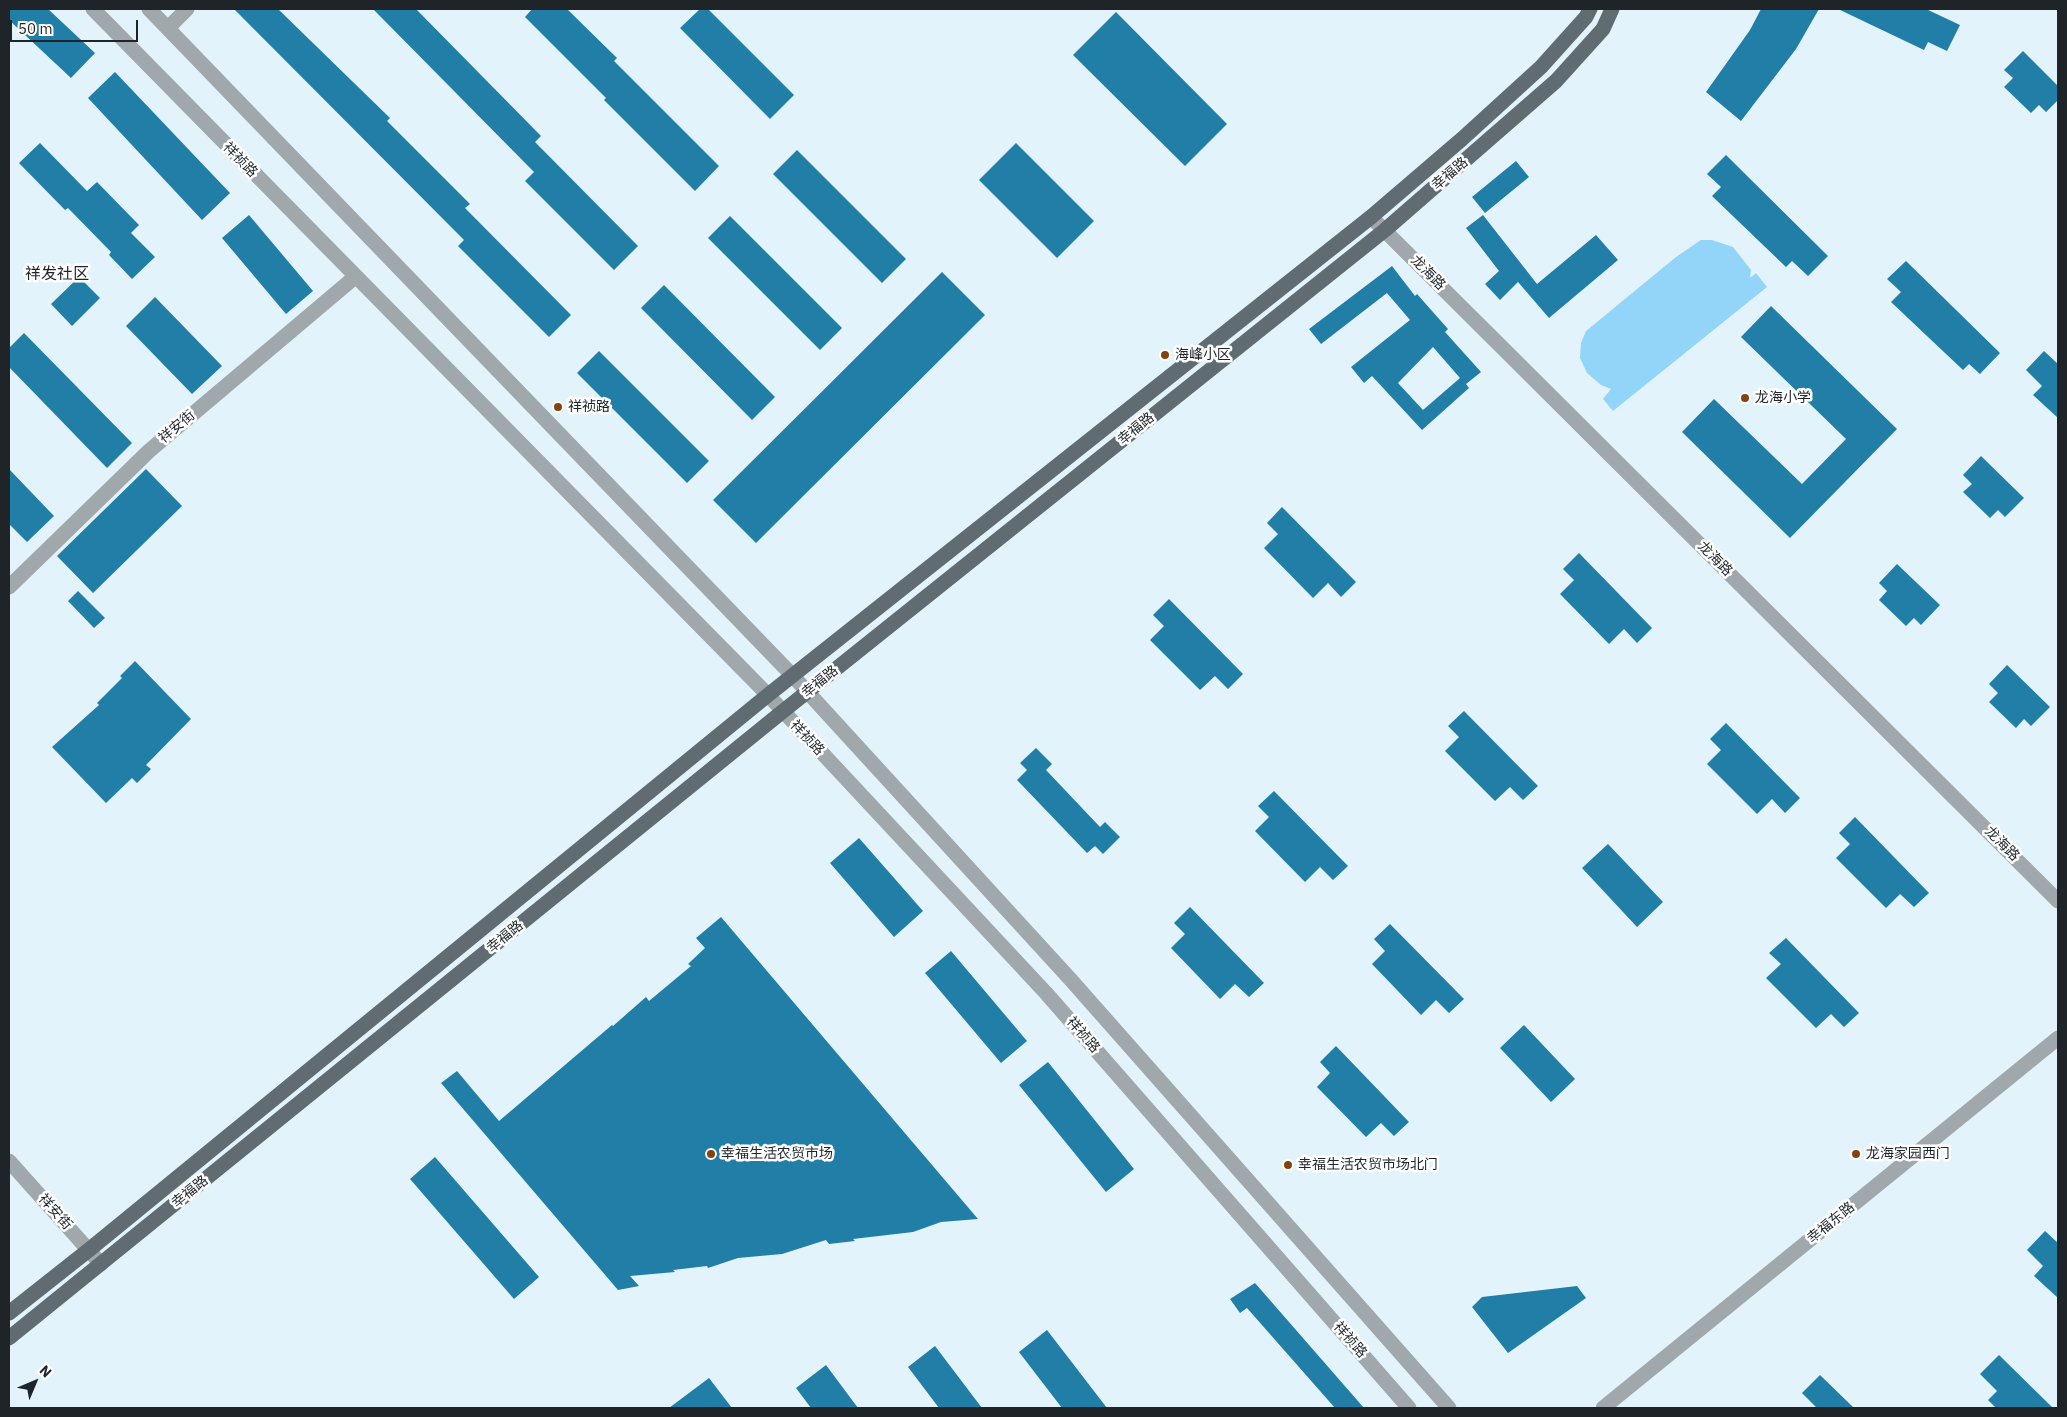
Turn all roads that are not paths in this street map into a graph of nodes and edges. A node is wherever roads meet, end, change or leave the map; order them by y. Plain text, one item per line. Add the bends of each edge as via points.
1 (93, 9) edge
2 (149, 9) edge
3 (187, 9) edge
4 (1590, 9) edge
5 (1612, 9) edge
6 (168, 28) junction
7 (1371, 217) junction
8 (1385, 230) junction
9 (355, 277) junction
10 (9, 587) edge
11 (792, 676) junction
12 (808, 692) junction
13 (768, 695) junction
14 (782, 712) junction
15 (2058, 901) edge
16 (2058, 1038) edge
17 (9, 1161) edge
18 (90, 1249) junction
19 (101, 1264) junction
20 (9, 1313) edge
21 (9, 1338) edge
22 (1410, 1408) edge
23 (1449, 1408) edge
24 (1603, 1408) edge

1 - 9 street, 祥祯路
2 - 6 street, 祥祯路
3 - 6 street
4 - 7 main road, 幸福路 via 1541,67
5 - 8 main road, 幸福路 via 1603,28 1556,81
6 - 11 street, 祥祯路
7 - 8 street, 龙海路
7 - 11 main road, 幸福路
8 - 12 main road, 幸福路
8 - 15 street, 龙海路
9 - 10 street, 祥安街 via 148,450
9 - 13 street, 祥祯路
11 - 12 street, 祥祯路
11 - 13 main road, 幸福路
12 - 14 main road, 幸福路
12 - 23 street, 祥祯路 via 1071,980
13 - 14 street, 祥祯路
13 - 18 main road, 幸福路
14 - 19 main road, 幸福路
14 - 22 street, 祥祯路 via 1046,993
16 - 24 street, 幸福东路
17 - 18 street, 祥安街
18 - 19 street, 祥安街
18 - 20 main road, 幸福路
19 - 21 main road, 幸福路

